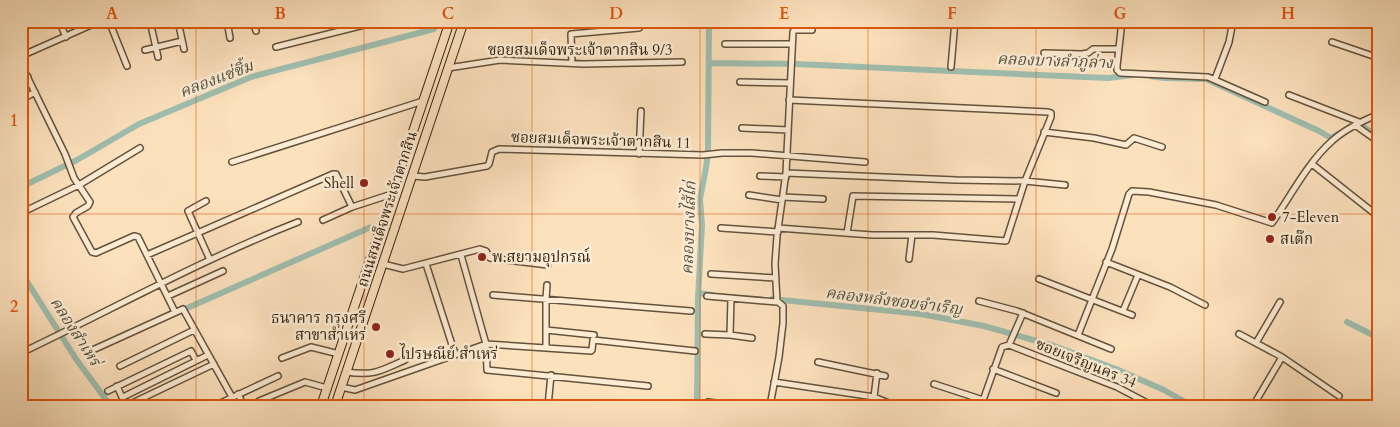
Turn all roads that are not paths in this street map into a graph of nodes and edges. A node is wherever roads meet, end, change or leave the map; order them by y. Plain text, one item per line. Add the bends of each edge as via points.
1 (59, 21) edge
2 (100, 21) edge
3 (109, 21) edge
4 (150, 21) edge
5 (178, 21) edge
6 (204, 21) edge
7 (227, 21) edge
8 (253, 21) edge
9 (380, 21) edge
10 (450, 21) edge
11 (464, 21) edge
12 (605, 21) edge
13 (813, 21) edge
14 (955, 21) edge
15 (1233, 21) edge
16 (1043, 23) dead end
17 (1122, 23) edge
18 (195, 24) dead end
19 (639, 28) dead end
20 (256, 31) dead end
21 (606, 31) junction
22 (66, 37) junction
23 (230, 38) dead end
24 (1379, 40) edge
25 (182, 41) junction
26 (1332, 42) dead end
27 (725, 44) dead end
28 (792, 44) junction
29 (276, 46) dead end
30 (156, 47) junction
31 (184, 48) dead end
32 (1119, 49) junction
33 (145, 50) dead end
34 (1379, 52) edge
35 (1044, 53) dead end
36 (21, 56) edge
37 (158, 57) dead end
38 (1379, 58) edge
39 (682, 62) dead end
40 (572, 63) junction
41 (21, 64) edge
42 (127, 66) dead end
43 (951, 67) dead end
44 (448, 68) junction
45 (28, 77) junction
46 (1215, 80) junction
47 (21, 81) edge
48 (740, 82) dead end
49 (790, 82) junction
50 (35, 92) junction
51 (1289, 95) dead end
52 (21, 100) edge
53 (789, 100) junction
54 (423, 101) junction
55 (1265, 102) dead end
56 (641, 111) dead end
57 (1379, 114) edge
58 (1357, 123) junction
59 (742, 128) dead end
60 (788, 130) junction
61 (1044, 132) junction
62 (1379, 142) edge
63 (1162, 147) dead end
64 (140, 148) dead end
65 (639, 154) junction
66 (787, 156) junction
67 (232, 162) dead end
68 (865, 162) dead end
69 (1312, 164) junction
70 (786, 175) junction
71 (413, 176) junction
72 (760, 176) dead end
73 (1025, 181) junction
74 (79, 185) junction
75 (1065, 185) dead end
76 (393, 193) junction
77 (749, 195) dead end
78 (783, 198) junction
79 (823, 199) dead end
80 (1019, 199) junction
81 (206, 201) dead end
82 (352, 207) junction
83 (21, 213) edge
84 (1379, 216) edge
85 (322, 220) dead end
86 (298, 222) dead end
87 (721, 228) dead end
88 (778, 230) junction
89 (198, 233) junction
90 (847, 233) junction
91 (912, 235) junction
92 (461, 254) junction
93 (147, 255) junction
94 (909, 259) dead end
95 (210, 260) junction
96 (1106, 262) junction
97 (383, 264) junction
98 (426, 264) junction
99 (548, 266) dead end
100 (223, 271) dead end
101 (711, 274) dead end
102 (1138, 275) junction
103 (776, 278) junction
104 (1039, 279) dead end
105 (162, 283) junction
106 (547, 285) dead end
107 (493, 295) dead end
108 (168, 296) junction
109 (707, 296) dead end
110 (730, 298) junction
111 (546, 299) junction
112 (777, 299) junction
113 (1092, 299) junction
114 (979, 301) dead end
115 (1280, 302) dead end
116 (1205, 305) dead end
117 (691, 311) dead end
118 (1123, 311) junction
119 (175, 312) junction
120 (1023, 312) junction
121 (1132, 314) dead end
122 (194, 330) junction
123 (546, 330) junction
124 (705, 334) dead end
125 (1239, 334) dead end
126 (594, 335) dead end
127 (730, 335) junction
128 (1078, 335) junction
129 (752, 338) dead end
130 (1256, 343) junction
131 (486, 344) junction
132 (1009, 345) junction
133 (546, 348) junction
134 (1112, 349) dead end
135 (695, 351) dead end
136 (86, 352) dead end
137 (21, 353) edge
138 (208, 354) junction
139 (339, 354) junction
140 (455, 354) junction
141 (1282, 357) junction
142 (282, 358) dead end
143 (196, 360) junction
144 (405, 360) dead end
145 (818, 362) dead end
146 (214, 364) junction
147 (120, 366) dead end
148 (993, 369) junction
149 (333, 372) junction
150 (346, 374) junction
151 (877, 374) junction
152 (551, 375) junction
153 (278, 376) dead end
154 (885, 376) dead end
155 (774, 382) junction
156 (934, 384) dead end
157 (117, 386) junction
158 (648, 386) dead end
159 (341, 387) junction
160 (108, 391) dead end
161 (327, 391) junction
162 (1056, 394) dead end
163 (235, 396) junction
164 (1339, 396) dead end
165 (122, 397) junction
166 (338, 397) junction
167 (874, 397) junction
168 (259, 401) dead end
169 (708, 402) dead end
170 (982, 402) edge
171 (214, 406) edge
172 (244, 406) edge
173 (322, 406) edge
174 (335, 406) edge
175 (548, 406) edge
176 (740, 406) edge
177 (770, 406) edge
178 (896, 406) edge
179 (990, 406) edge
180 (1153, 406) edge
181 (1253, 406) edge

1 - 22 street
2 - 22 street
3 - 42 street
4 - 30 street
5 - 25 street
6 - 18 street
7 - 23 street
8 - 20 street
9 - 29 street
10 - 54 main road, ถนนสมเด็จพระเจ้าตากสิน
11 - 44 main road, ถนนสมเด็จพระเจ้าตากสิน
12 - 21 street
13 - 28 street via 812,30 793,30
14 - 43 street
15 - 46 street
16 - 17 street
17 - 32 street
19 - 21 street
21 - 40 street via 571,34
22 - 36 street
24 - 34 street via 1375,48
25 - 30 street
25 - 31 street
26 - 38 street
27 - 28 street
28 - 49 street
30 - 33 street
30 - 37 street
32 - 35 street via 1093,49 1082,54
32 - 46 street via 1117,70 1120,73 1203,76
39 - 40 street, ซอยสมเด็จพระเจ้าตากสิน 9/3
40 - 44 street, ซอยสมเด็จพระเจ้าตากสิน 9/3 via 500,60
41 - 45 street
44 - 71 main road, ถนนสมเด็จพระเจ้าตากสิน
45 - 47 street
45 - 50 street
46 - 55 street
48 - 49 street
49 - 53 street
50 - 52 street
50 - 74 street
51 - 58 street
53 - 60 street
53 - 61 street via 1048,112 1051,117
54 - 67 street
54 - 76 main road, ถนนสมเด็จพระเจ้าตากสิน
56 - 65 street
57 - 58 street
58 - 62 street
58 - 69 street via 1331,142
59 - 60 street
60 - 66 street
61 - 63 street via 1126,145 1134,138
61 - 73 street
64 - 74 street
65 - 66 street, ซอยสมเด็จพระเจ้าตากสิน 11 via 752,153
65 - 71 street, ซอยสมเด็จพระเจ้าตากสิน 11 via 499,149 492,152 487,166 425,177
66 - 68 street, ซอยสมเด็จพระเจ้าตากสิน 11
66 - 70 street
69 - 84 street
69 - 96 street via 1272,223 1216,205 1133,190
70 - 72 street
70 - 73 street
70 - 78 street
71 - 97 main road, ถนนสมเด็จพระเจ้าตากสิน
73 - 75 street
73 - 80 street
74 - 83 street
74 - 93 street via 90,204 73,217 92,252 134,236 138,237
76 - 82 street
76 - 139 main road, ถนนสมเด็จพระเจ้าตากสิน
77 - 78 street
78 - 79 street
78 - 88 street
80 - 90 street via 853,196
80 - 91 street via 1006,241
81 - 89 street via 188,212
82 - 85 street
82 - 89 street via 334,174
86 - 95 street
87 - 88 street
88 - 90 street
88 - 103 street
89 - 93 street
89 - 95 street
90 - 91 street
91 - 94 street
92 - 98 street
92 - 99 street via 483,249 490,258
92 - 131 street
93 - 105 street
95 - 105 street
96 - 102 street
96 - 113 street
97 - 98 street via 403,269
97 - 150 main road, ถนนสมเด็จพระเจ้าตากสิน
98 - 140 street
100 - 108 street
101 - 103 street
102 - 116 street
102 - 118 street
103 - 112 street
104 - 113 street
105 - 108 street
105 - 137 street
106 - 111 street
107 - 111 street
108 - 119 street
109 - 110 street
110 - 112 street
110 - 127 street
111 - 117 street
111 - 123 street
112 - 155 street via 783,306 783,323
113 - 118 street
113 - 128 street
114 - 120 street
115 - 130 street
118 - 121 street
119 - 122 street via 182,308
119 - 136 street
120 - 128 street
120 - 132 street
122 - 138 street
122 - 147 street
123 - 126 street
123 - 133 street
124 - 127 street
125 - 130 street
127 - 129 street
128 - 134 street
130 - 141 street
131 - 133 street
131 - 140 street
131 - 152 street via 487,370
132 - 148 street via 1002,347
132 - 180 street, ซอยเจริญนคร 34 via 1117,387
133 - 135 street via 591,352 593,340
138 - 143 street
138 - 146 street
139 - 142 street via 311,347
139 - 149 main road, ถนนสมเด็จพระเจ้าตากสิน
140 - 159 street via 355,390
141 - 164 street
141 - 181 street
143 - 157 street via 190,352
143 - 165 street
144 - 150 street via 375,374
145 - 151 street
146 - 163 street
146 - 165 street via 128,405
148 - 162 street
148 - 170 street
149 - 150 main road
149 - 161 main road, ถนนสมเด็จพระเจ้าตากสิน
150 - 159 main road, ถนนสมเด็จพระเจ้าตากสิน
151 - 154 street
151 - 167 street
152 - 158 street
152 - 175 street
153 - 163 street
155 - 167 street
155 - 177 street
156 - 170 street
157 - 160 street
157 - 165 street
159 - 166 main road, ถนนสมเด็จพระเจ้าตากสิน
161 - 166 main road
161 - 168 street via 305,382
161 - 173 main road, ถนนสมเด็จพระเจ้าตากสิน
163 - 171 street
163 - 172 street
166 - 174 main road, ถนนสมเด็จพระเจ้าตากสิน
167 - 178 street
169 - 176 street
170 - 179 street

